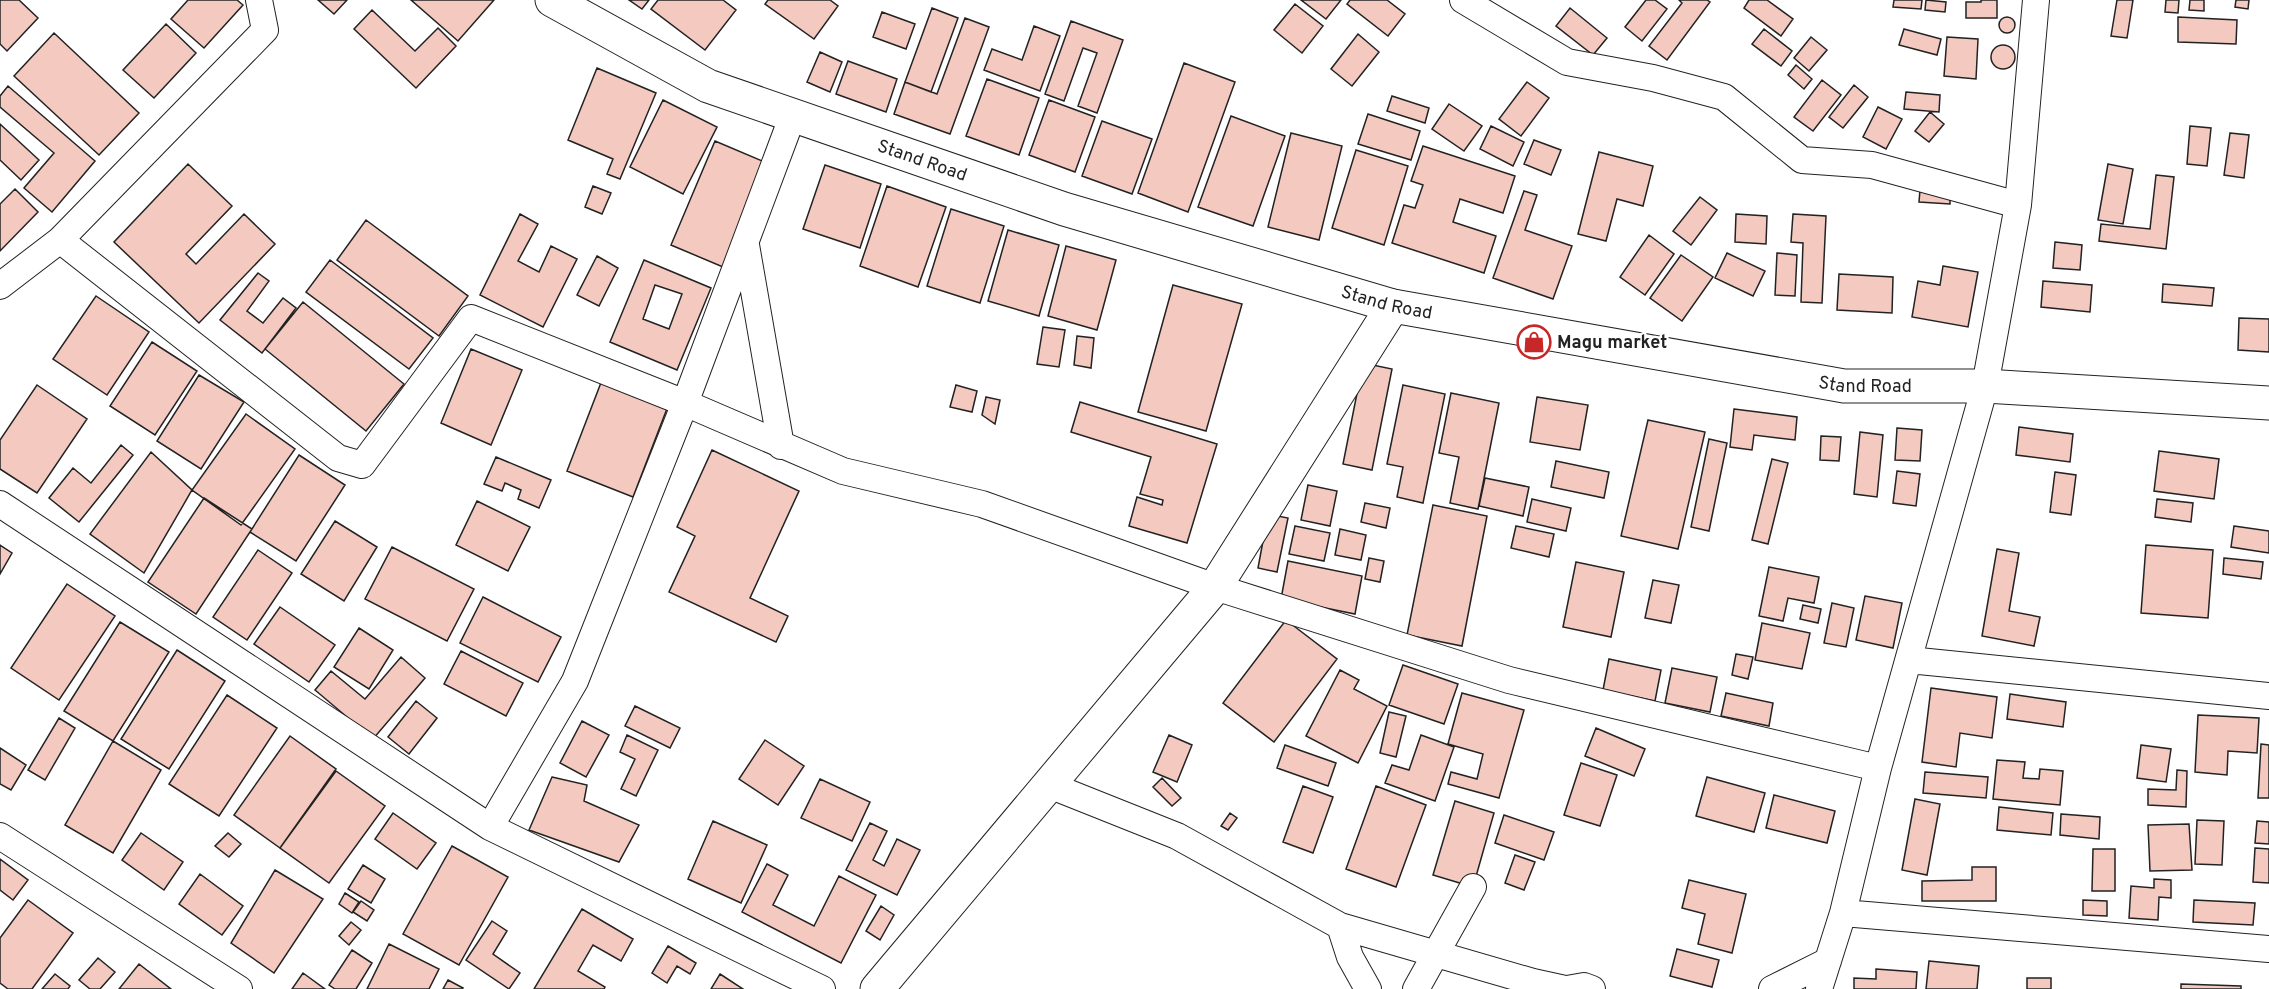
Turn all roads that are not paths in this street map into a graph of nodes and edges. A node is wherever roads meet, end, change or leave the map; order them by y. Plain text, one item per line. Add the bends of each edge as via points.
1 (259, 0) edge
2 (552, 0) edge
3 (1463, 0) edge
4 (2036, 0) edge
5 (794, 115) junction
6 (2018, 205) junction
7 (60, 240) junction
8 (746, 243) junction
9 (0, 286) edge
10 (1393, 306) junction
11 (1984, 386) junction
12 (685, 403) junction
13 (2269, 403) edge
14 (781, 446) junction
15 (0, 504) edge
16 (1215, 588) junction
17 (1908, 660) junction
18 (2269, 696) edge
19 (1878, 768) junction
20 (1049, 785) junction
21 (490, 827) junction
22 (0, 836) edge
23 (1473, 887) dead end
24 (1843, 913) junction
25 (1340, 926) junction
26 (2269, 948) edge
27 (1434, 954) junction
28 (1828, 961) junction
29 (239, 989) edge
30 (822, 989) edge
31 (877, 989) edge
32 (1368, 989) edge
33 (1416, 989) edge
34 (1566, 989) edge
35 (1592, 989) edge
36 (1772, 989) edge
37 (1819, 989) edge

1 - 7 street via 265,30
2 - 5 main road, Stand Road via 708,86
3 - 6 street via 1567,62 1653,78 1724,98 1802,160 1872,165
4 - 6 street
5 - 8 street
5 - 10 main road, Stand Road via 1064,209
6 - 11 street
7 - 9 street
7 - 12 street via 346,461 362,465 471,318
8 - 12 street
8 - 14 street
10 - 11 main road, Stand Road via 1844,386
10 - 16 main road
11 - 13 main road, Stand Road
11 - 17 street
12 - 14 street
12 - 21 street via 575,681
14 - 16 street via 843,471 982,504
15 - 21 street
16 - 19 street via 1509,680
16 - 20 main road
17 - 18 street
17 - 19 street
19 - 24 street
20 - 25 street via 1177,836
20 - 31 main road
21 - 30 street
22 - 29 street
23 - 27 street
24 - 26 street
24 - 28 street
25 - 27 street
25 - 32 street via 1350,957
27 - 33 street
27 - 34 street
28 - 36 street
28 - 37 street
34 - 35 street

